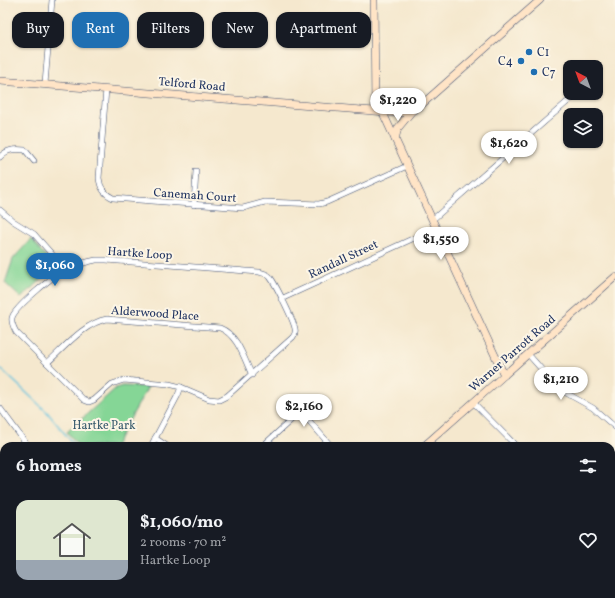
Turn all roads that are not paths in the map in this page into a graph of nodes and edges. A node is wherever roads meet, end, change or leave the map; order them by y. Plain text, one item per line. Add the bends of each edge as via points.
1 (52, 0) edge
2 (374, 0) edge
3 (540, 0) edge
4 (0, 81) edge
5 (45, 84) junction
6 (106, 88) junction
7 (569, 100) edge
8 (375, 110) junction
9 (382, 111) junction
10 (412, 111) junction
11 (395, 139) junction
12 (0, 157) edge
13 (34, 161) dead end
14 (407, 166) junction
15 (196, 171) dead end
16 (194, 204) junction
17 (0, 210) edge
18 (432, 220) junction
19 (436, 228) junction
20 (65, 269) junction
21 (615, 277) edge
22 (282, 299) junction
23 (528, 354) junction
24 (47, 363) junction
25 (252, 375) junction
26 (504, 375) junction
27 (181, 387) junction
28 (290, 399) dead end
29 (473, 402) junction
30 (0, 408) edge
31 (301, 411) junction
32 (615, 426) edge
33 (155, 438) junction
34 (25, 442) edge
35 (153, 442) edge
36 (161, 442) edge
37 (267, 442) dead end
38 (328, 442) edge
39 (428, 442) edge
40 (512, 442) edge

1 - 5 street
2 - 8 street
3 - 10 street
4 - 5 street, Telford Road
5 - 6 street, Telford Road
6 - 8 street, Telford Road
6 - 16 street, Canemah Court via 99,178 103,191 113,198
7 - 18 street
8 - 9 street, Telford Road
9 - 10 street, Telford Road
9 - 11 street
10 - 11 street via 398,128
11 - 14 street
12 - 13 street via 9,150 25,150
14 - 16 street, Canemah Court via 319,204 265,202 243,208
14 - 18 street
15 - 16 street
17 - 20 street via 34,234
18 - 19 street
19 - 22 street, Randall Street
19 - 26 street
20 - 22 street, Hartke Loop via 86,262 106,260 259,272 269,276
20 - 24 street, Hartke Loop via 16,310 12,318 16,332
21 - 23 street, Warner Parrott Road
22 - 25 street, Hartke Loop via 295,328 295,334
23 - 26 street, Warner Parrott Road
23 - 32 street via 559,389 593,408
24 - 25 street, Alderwood Place via 89,326 107,319 226,330 234,338
24 - 27 street, Hartke Loop via 89,402 112,384 124,380 159,382
25 - 27 street, Hartke Loop via 219,400 209,399
26 - 29 street, Warner Parrott Road
27 - 33 street
28 - 31 street
29 - 39 street, Warner Parrott Road
29 - 40 street
30 - 34 street
31 - 37 street
31 - 38 street
33 - 35 street
33 - 36 street

